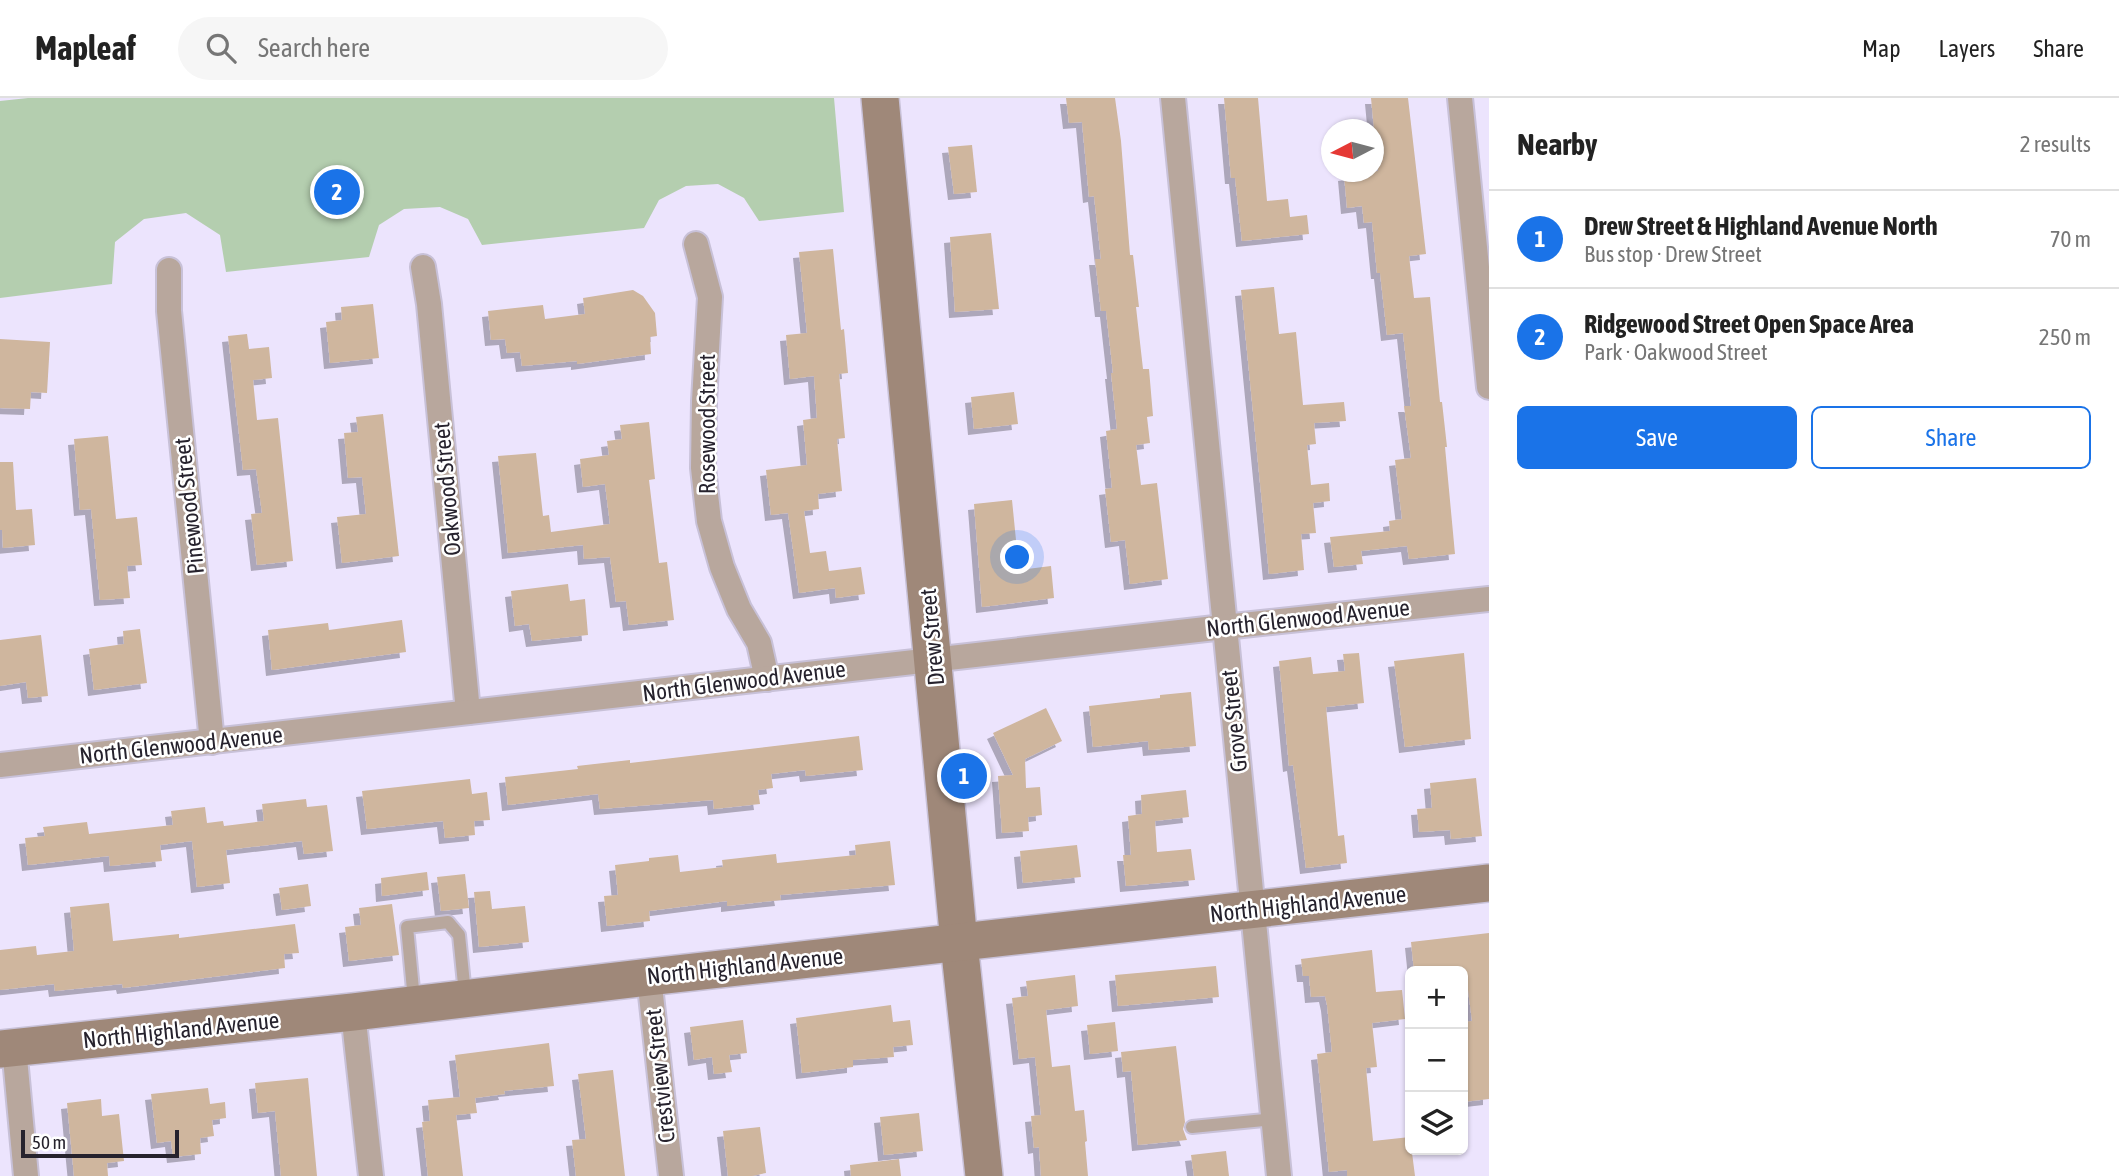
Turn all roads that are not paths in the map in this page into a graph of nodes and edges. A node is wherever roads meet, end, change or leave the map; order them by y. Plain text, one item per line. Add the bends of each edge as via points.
1 (880, 98) edge
2 (1172, 98) edge
3 (1460, 98) edge
4 (696, 244) dead end
5 (423, 267) dead end
6 (170, 270) dead end
7 (1489, 387) edge
8 (1489, 600) edge
9 (1224, 627) junction
10 (934, 659) junction
11 (767, 679) junction
12 (468, 712) junction
13 (212, 742) junction
14 (0, 765) edge
15 (1489, 883) edge
16 (1253, 910) junction
17 (960, 943) junction
18 (649, 977) junction
19 (466, 998) junction
20 (415, 1005) junction
21 (353, 1012) junction
22 (7, 1048) edge
23 (1274, 1119) junction
24 (1192, 1127) dead end
25 (26, 1176) edge
26 (371, 1176) edge
27 (671, 1176) edge
28 (984, 1176) edge
29 (1279, 1176) edge

1 - 10 street, Drew Street
2 - 9 street, Grove Street
3 - 7 street
4 - 11 street, Rosewood Street via 710,297 704,401 709,521 726,578 759,643
5 - 12 street, Oakwood Street
6 - 13 street, Pinewood Street via 169,311
8 - 9 street, North Glenwood Avenue
9 - 10 street, North Glenwood Avenue
9 - 16 street, Grove Street
10 - 11 street, North Glenwood Avenue
10 - 17 street, Drew Street
11 - 12 street, North Glenwood Avenue
12 - 13 street, North Glenwood Avenue
13 - 14 street, North Glenwood Avenue
15 - 16 street, North Highland Avenue
16 - 17 street, North Highland Avenue
16 - 23 street, Grove Street
17 - 18 street, North Highland Avenue
17 - 28 street, Drew Street
18 - 19 street, North Highland Avenue
18 - 27 street, Crestview Street
19 - 20 street, North Highland Avenue
19 - 20 lane via 459,935 448,922 407,927
20 - 21 street, North Highland Avenue
21 - 22 street, North Highland Avenue
21 - 26 street
22 - 25 street
23 - 24 lane
23 - 29 street, Grove Street

